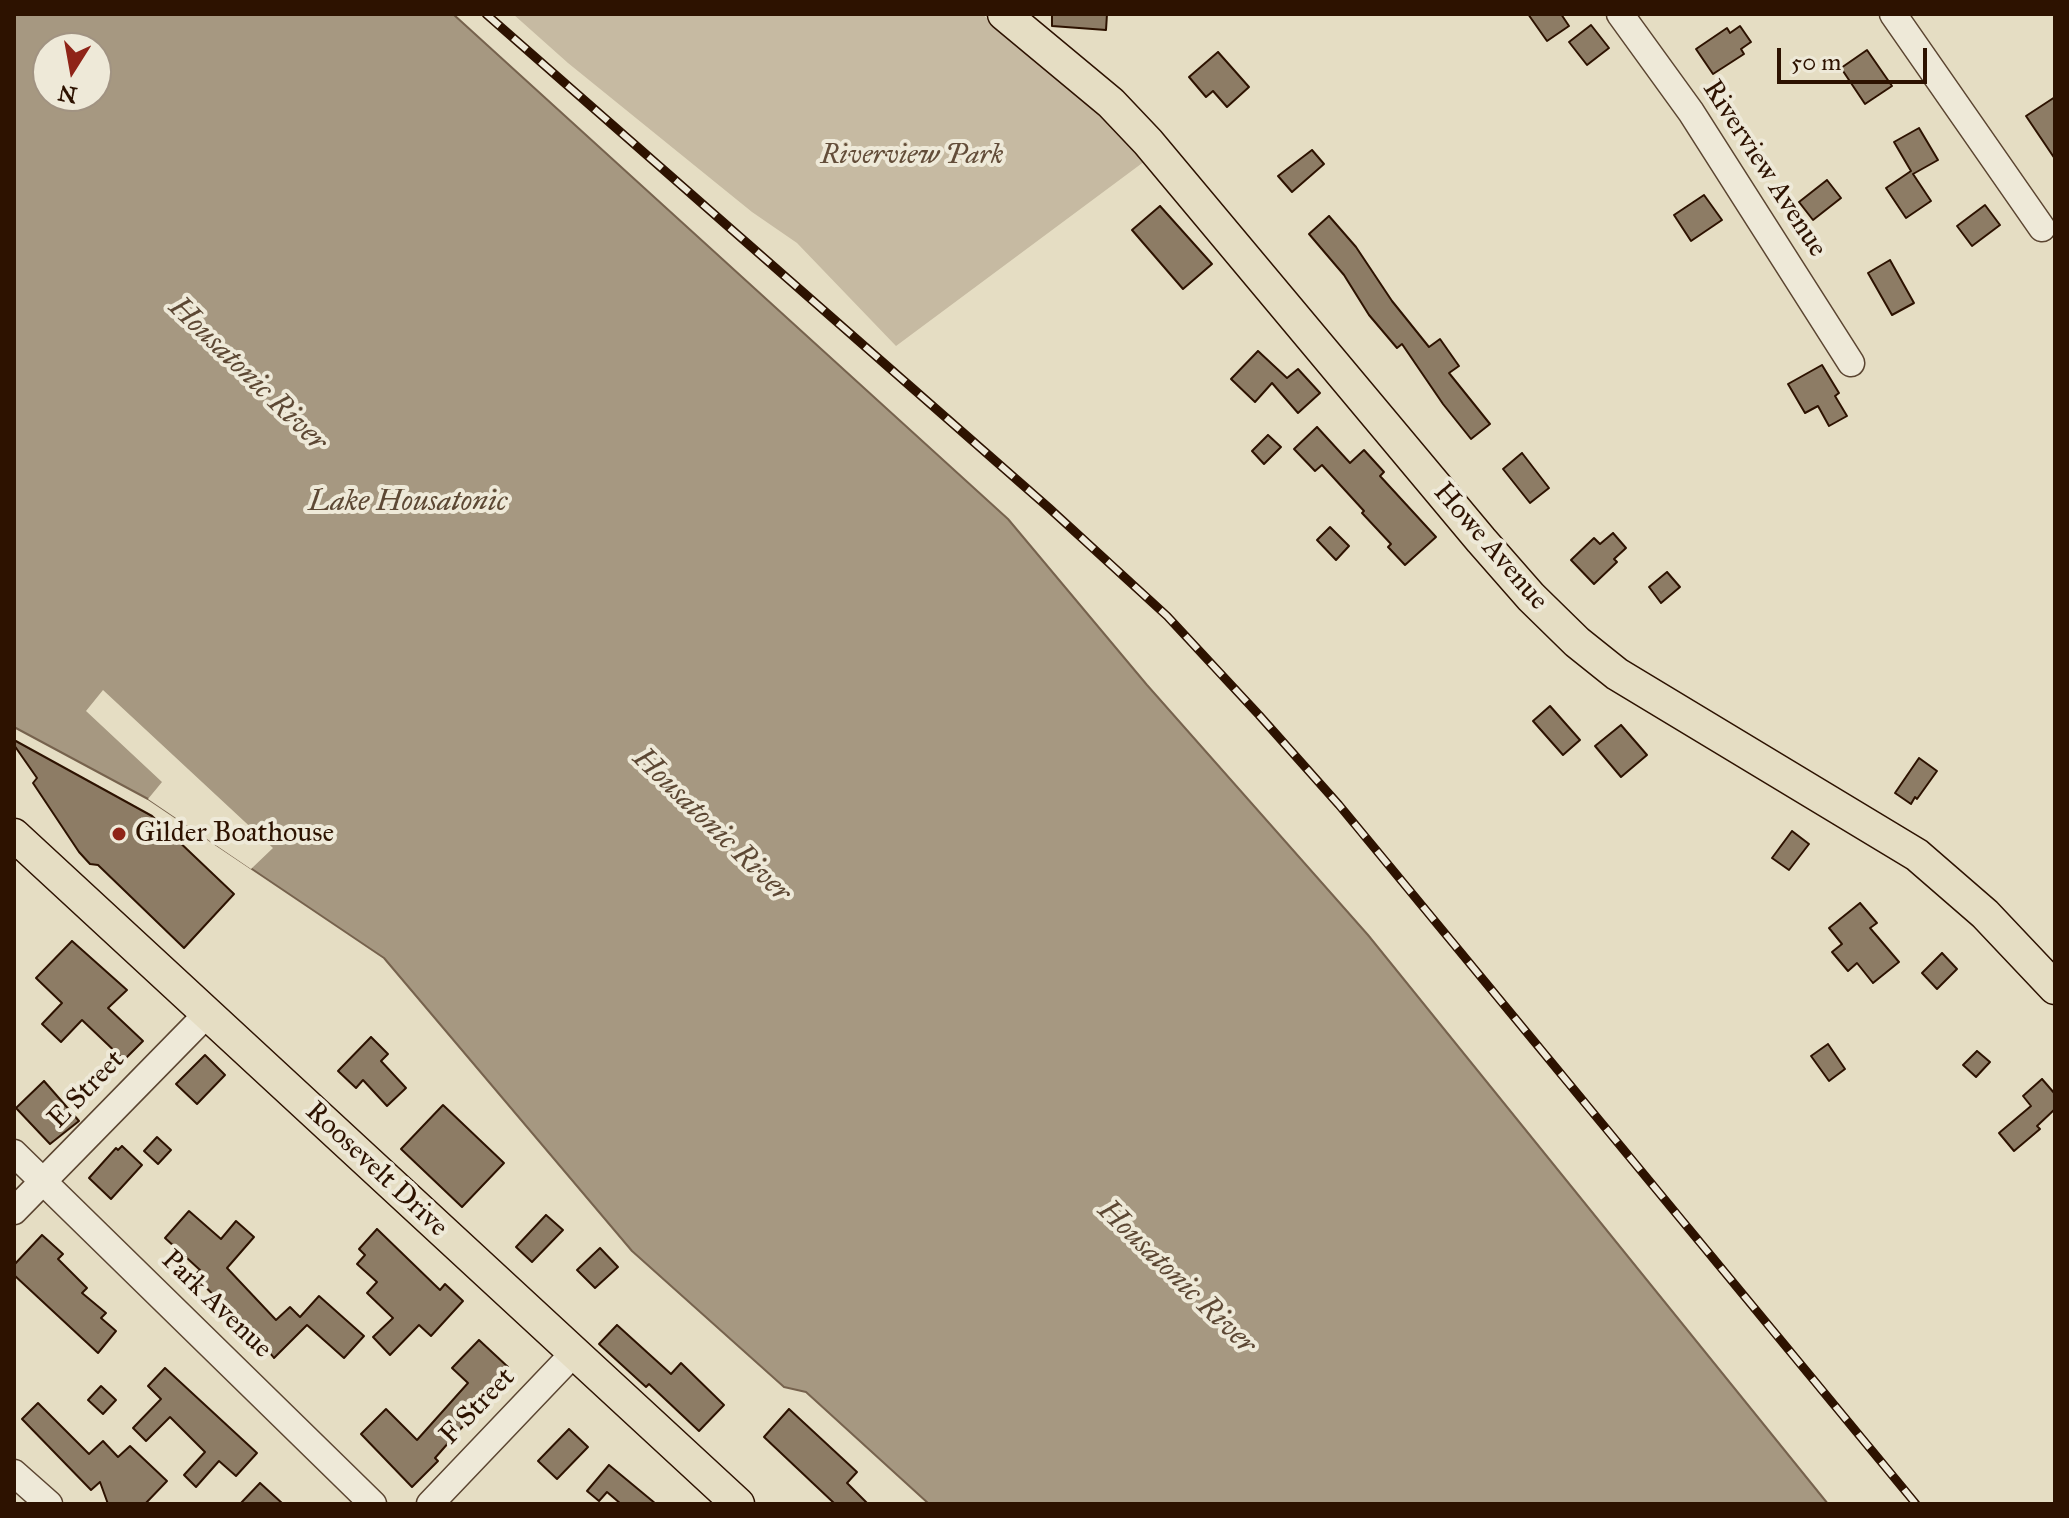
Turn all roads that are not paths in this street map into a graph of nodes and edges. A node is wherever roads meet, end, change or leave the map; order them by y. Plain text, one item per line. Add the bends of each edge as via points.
1 (1004, 14) edge
2 (1620, 14) edge
3 (1893, 14) edge
4 (2042, 228) dead end
5 (1851, 363) dead end
6 (14, 835) edge
7 (2055, 988) edge
8 (207, 1014) junction
9 (14, 1153) edge
10 (43, 1181) junction
11 (14, 1211) edge
12 (573, 1354) junction
13 (14, 1473) edge
14 (49, 1504) edge
15 (373, 1504) edge
16 (430, 1504) edge
17 (738, 1504) edge

1 - 7 main road, Howe Avenue via 1111,103 1148,142 1481,540 1577,642 1617,674 1917,855 1985,914
2 - 5 street, Riverview Avenue via 1691,112
3 - 4 street
6 - 8 main road, Roosevelt Drive
8 - 10 street, E Street
8 - 12 main road, Roosevelt Drive
9 - 10 street, Park Avenue
10 - 11 street, E Street
10 - 15 street, Park Avenue
12 - 16 street, F Street
12 - 17 main road, Roosevelt Drive
13 - 14 street

